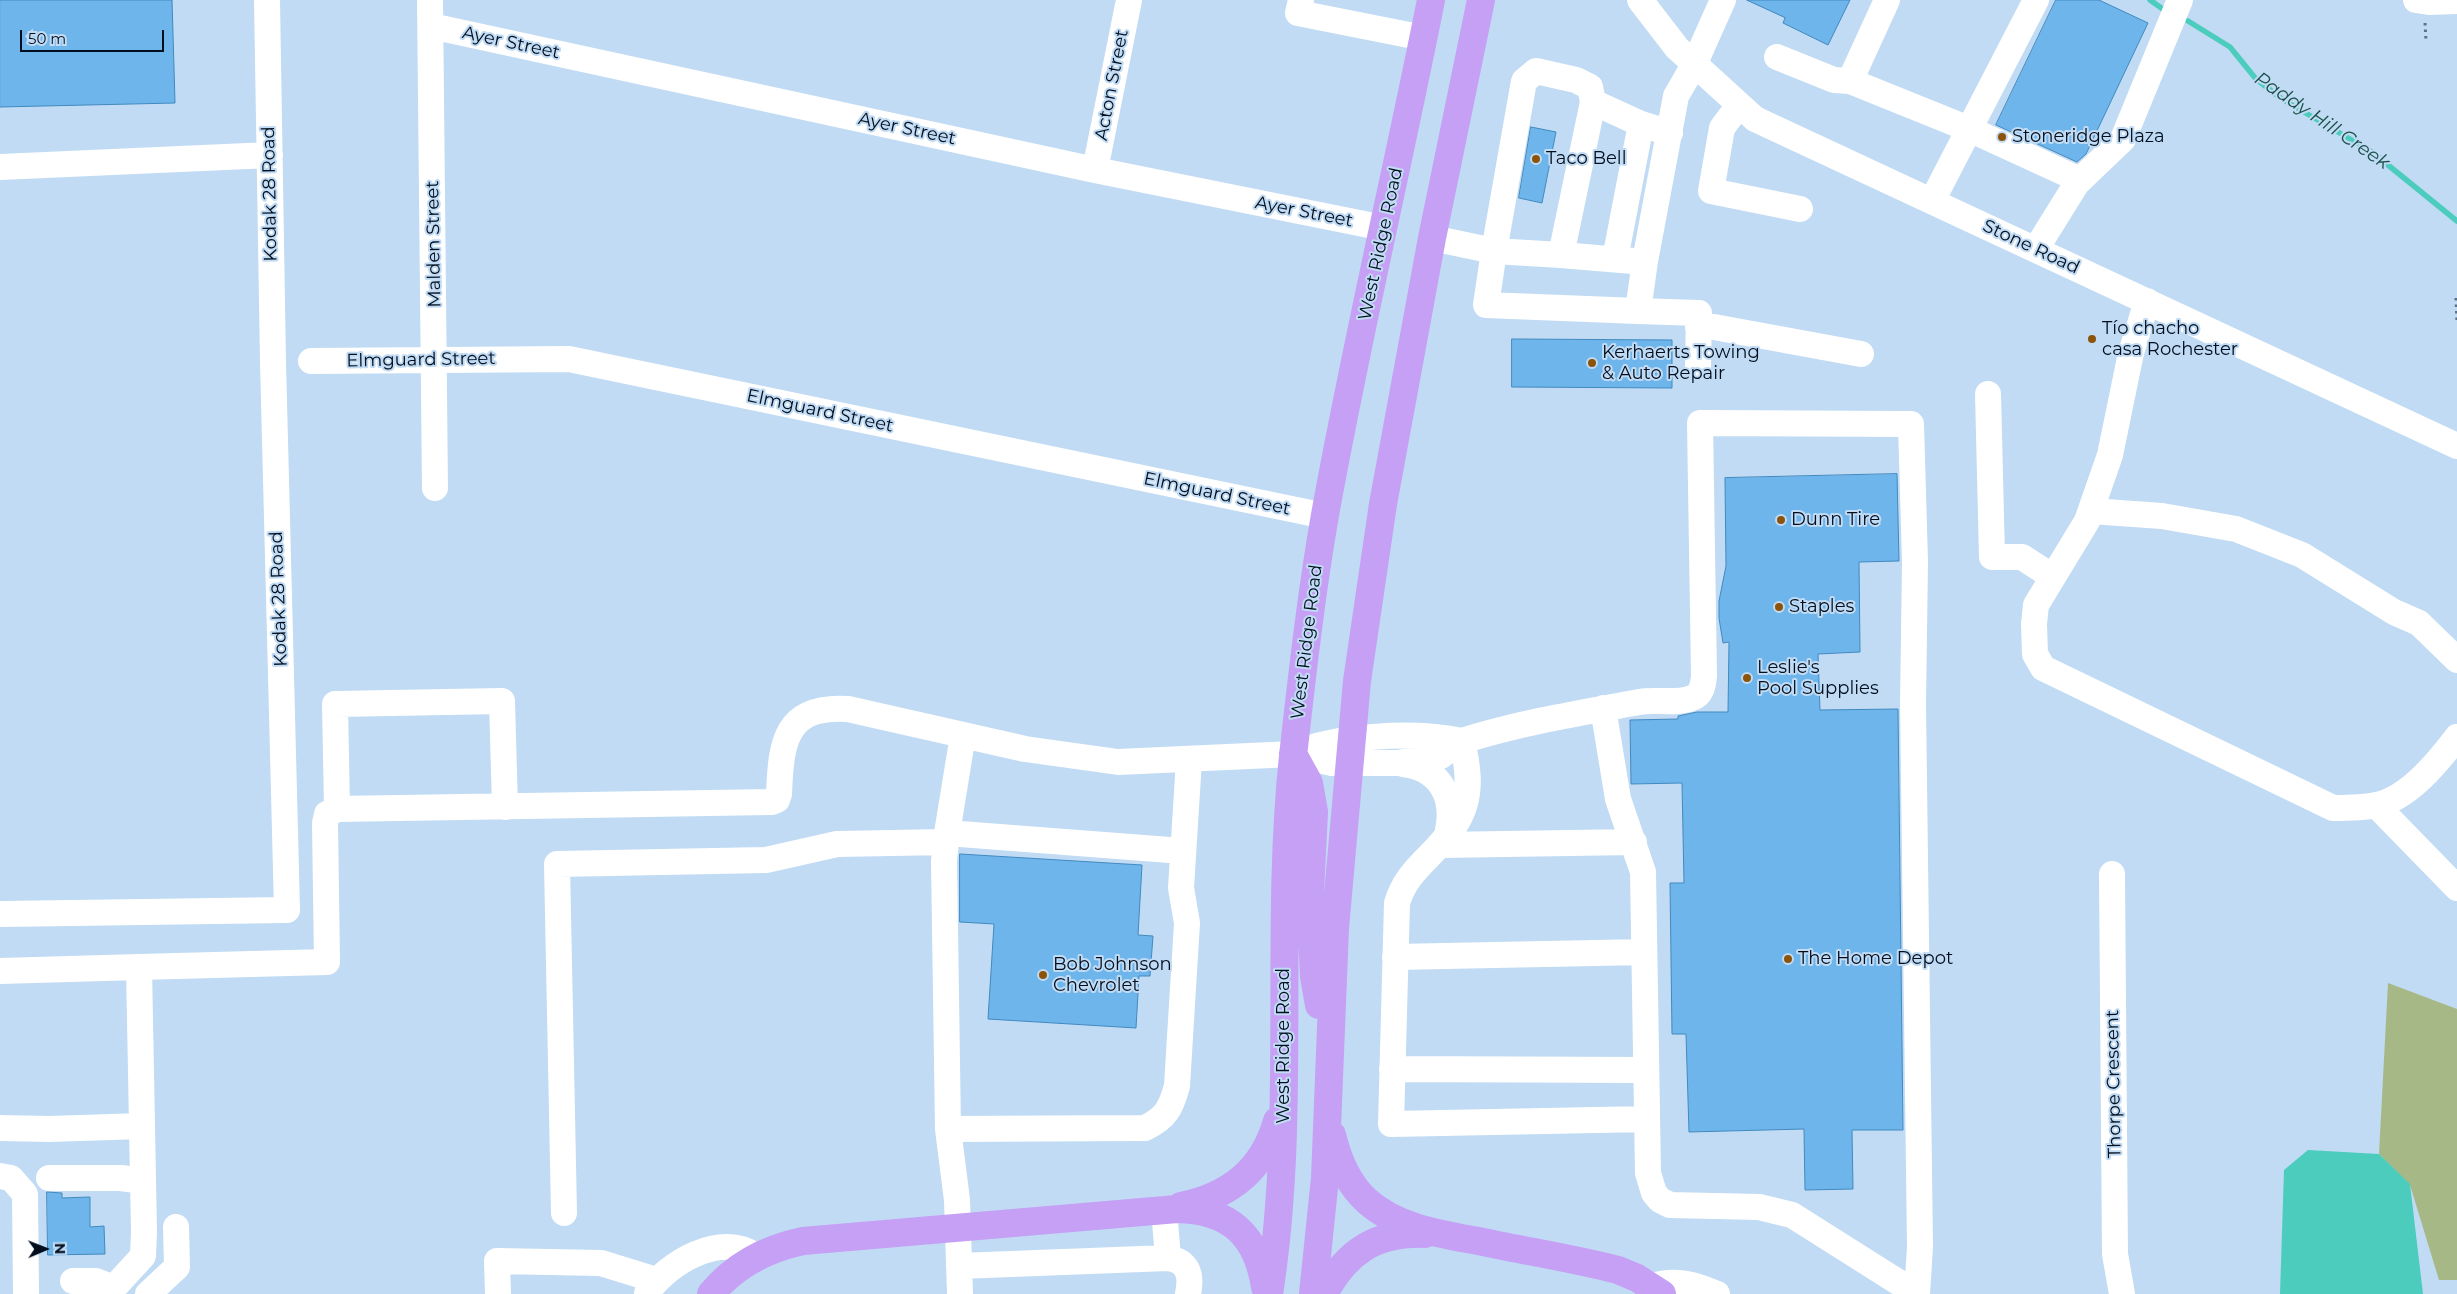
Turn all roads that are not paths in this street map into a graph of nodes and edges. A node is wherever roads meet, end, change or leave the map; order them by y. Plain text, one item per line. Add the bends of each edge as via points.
1 (267, 0) edge
2 (430, 0) edge
3 (1129, 0) edge
4 (1300, 0) edge
5 (1431, 0) edge
6 (1481, 0) edge
7 (1640, 0) edge
8 (1723, 0) edge
9 (1887, 0) edge
10 (2036, 0) edge
11 (2180, 0) edge
12 (2457, 1) edge
13 (2420, 8) edge
14 (431, 26) junction
15 (1424, 38) junction
16 (1777, 56) dead end
17 (1694, 65) junction
18 (1850, 81) junction
19 (1593, 102) junction
20 (1739, 105) junction
21 (1641, 124) junction
22 (1969, 129) junction
23 (1670, 133) junction
24 (270, 155) junction
25 (0, 166) edge
26 (1095, 170) junction
27 (2080, 180) junction
28 (1932, 201) junction
29 (1800, 209) dead end
30 (1384, 228) junction
31 (1432, 238) junction
32 (2036, 249) junction
33 (1494, 251) junction
34 (1561, 255) junction
35 (1615, 259) junction
36 (1645, 261) junction
37 (2147, 301) junction
38 (1638, 311) junction
39 (1698, 327) junction
40 (1860, 354) dead end
41 (436, 359) junction
42 (311, 362) dead end
43 (1698, 366) dead end
44 (1988, 394) dead end
45 (2457, 446) edge
46 (435, 488) dead end
47 (2091, 510) junction
48 (1325, 516) junction
49 (2053, 577) junction
50 (2457, 660) edge
51 (1603, 708) junction
52 (963, 735) junction
53 (2457, 739) edge
54 (1462, 741) junction
55 (1350, 751) junction
56 (1293, 754) junction
57 (1189, 760) junction
58 (1397, 763) junction
59 (2376, 805) junction
60 (505, 807) junction
61 (337, 809) junction
62 (946, 838) junction
63 (1634, 842) junction
64 (1442, 843) junction
65 (1183, 851) junction
66 (2112, 874) dead end
67 (2457, 888) edge
68 (0, 914) edge
69 (1644, 952) junction
70 (1395, 957) junction
71 (139, 967) junction
72 (0, 971) edge
73 (1329, 1058) junction
74 (1392, 1069) junction
75 (1646, 1070) junction
76 (1284, 1090) junction
77 (1327, 1108) junction
78 (1647, 1119) junction
79 (142, 1126) junction
80 (0, 1128) edge
81 (948, 1129) junction
82 (0, 1176) edge
83 (49, 1178) dead end
84 (143, 1181) junction
85 (1164, 1209) junction
86 (564, 1212) dead end
87 (176, 1227) dead end
88 (958, 1227) junction
89 (1448, 1235) junction
90 (756, 1256) junction
91 (1168, 1258) junction
92 (959, 1266) junction
93 (74, 1281) dead end
94 (651, 1287) edge
95 (111, 1291) edge
96 (1658, 1292) edge
97 (26, 1294) edge
98 (148, 1294) edge
99 (498, 1294) edge
100 (710, 1294) edge
101 (960, 1294) edge
102 (1188, 1294) edge
103 (1265, 1294) edge
104 (1269, 1294) edge
105 (1313, 1294) edge
106 (1324, 1294) edge
107 (1717, 1294) edge
108 (2122, 1294) edge

1 - 24 street, Kodak 28 Road
2 - 14 street, Malden Street
3 - 26 street, Acton Street
4 - 15 street via 1298,12
5 - 15 highway, West Ridge Road
6 - 31 highway
7 - 17 street, Stone Road via 1660,28
8 - 17 street
9 - 18 street
10 - 22 street
11 - 27 street via 2123,138
12 - 13 street via 2429,2
14 - 26 street, Ayer Street
14 - 41 street, Malden Street
15 - 30 highway, West Ridge Road
16 - 18 street via 1834,80
17 - 20 street, Stone Road
17 - 23 street via 1676,96
18 - 22 street
19 - 21 street
19 - 33 street via 1590,87 1576,80 1536,71 1524,81
19 - 34 street
20 - 28 street, Stone Road via 1755,119
20 - 29 street via 1722,128 1711,191
21 - 23 street
21 - 35 street
22 - 27 street
22 - 28 street
23 - 36 street
24 - 25 street
24 - 68 street, Kodak 28 Road via 287,910
26 - 30 street, Ayer Street
27 - 32 street
28 - 32 street, Stone Road
30 - 48 highway, West Ridge Road
31 - 33 street
31 - 55 highway via 1377,537
32 - 37 street, Stone Road
33 - 34 street
33 - 38 street via 1486,304
34 - 35 street
35 - 36 street
36 - 38 street
37 - 45 street, Stone Road
37 - 47 street via 2131,353 2110,455
38 - 39 street via 1698,313
39 - 40 street via 1714,327
39 - 43 street
41 - 42 street, Elmguard Street
41 - 46 street, Malden Street
41 - 48 street, Elmguard Street via 569,359
44 - 49 street via 1992,557 2022,557
47 - 49 street
47 - 50 street via 2162,516 2236,529 2302,555 2394,612 2419,623
48 - 56 highway, West Ridge Road
49 - 59 street via 2036,605 2035,654 2043,668 2333,808
51 - 54 street via 1506,728
51 - 63 street via 1618,799
51 - 78 street via 1693,698 1703,686 1700,423 1911,424 1915,562 1913,704 1918,1294 1792,1215 1759,1207 1682,1206 1660,1200 1650,1183
52 - 57 street via 1096,760
52 - 60 street via 848,709 821,709 808,713 789,733 783,745 779,794 772,802
52 - 62 street
53 - 59 street via 2419,781
54 - 55 street via 1424,737
54 - 58 street via 1441,756
54 - 64 street via 1466,777 1464,809 1456,826
55 - 56 street via 1316,760
55 - 58 street
55 - 73 highway via 1335,928
56 - 57 street
56 - 73 highway via 1309,783 1314,812 1310,893 1314,976
56 - 76 highway, West Ridge Road via 1284,920
57 - 65 street
58 - 64 street via 1428,772 1447,792 1450,811
59 - 67 street
60 - 61 street
60 - 61 street via 502,701 335,704
61 - 71 street via 327,814 325,823 326,962
62 - 65 street
62 - 81 street via 944,913
62 - 86 street via 837,844 766,860 557,864
63 - 64 street
63 - 69 street via 1643,872
64 - 70 street via 1411,874 1400,892 1396,903
65 - 81 street via 1181,888 1187,923 1176,1086 1171,1105 1159,1121 1145,1128
66 - 108 street, Thorpe Crescent via 2115,1254
69 - 70 street
69 - 75 street
70 - 74 street
71 - 72 street
71 - 79 street
73 - 77 highway
74 - 75 street
74 - 78 street via 1391,1124
75 - 78 street
76 - 85 highway via 1270,1142 1247,1176 1214,1197
76 - 104 highway, West Ridge Road via 1280,1205
77 - 89 highway via 1339,1159 1359,1193 1377,1209 1399,1221
77 - 105 highway via 1322,1214
79 - 80 street via 49,1130
79 - 84 street
81 - 88 street
82 - 97 street via 11,1178 25,1194
83 - 84 street
84 - 95 street via 143,1256
85 - 88 highway
85 - 91 street
85 - 103 highway via 1208,1213 1227,1220 1242,1232 1257,1255
87 - 98 street via 177,1267
88 - 90 highway via 803,1241
88 - 92 street
89 - 96 highway via 1604,1267 1628,1274
89 - 106 highway via 1404,1234 1368,1245 1346,1261
90 - 94 street via 741,1249 728,1248 703,1252 683,1259
90 - 100 highway via 732,1272
91 - 92 street
91 - 102 street via 1182,1262 1186,1267 1190,1281
92 - 101 street
93 - 95 street via 96,1281
94 - 99 street via 601,1263 497,1261
96 - 107 street via 1670,1282 1679,1282

